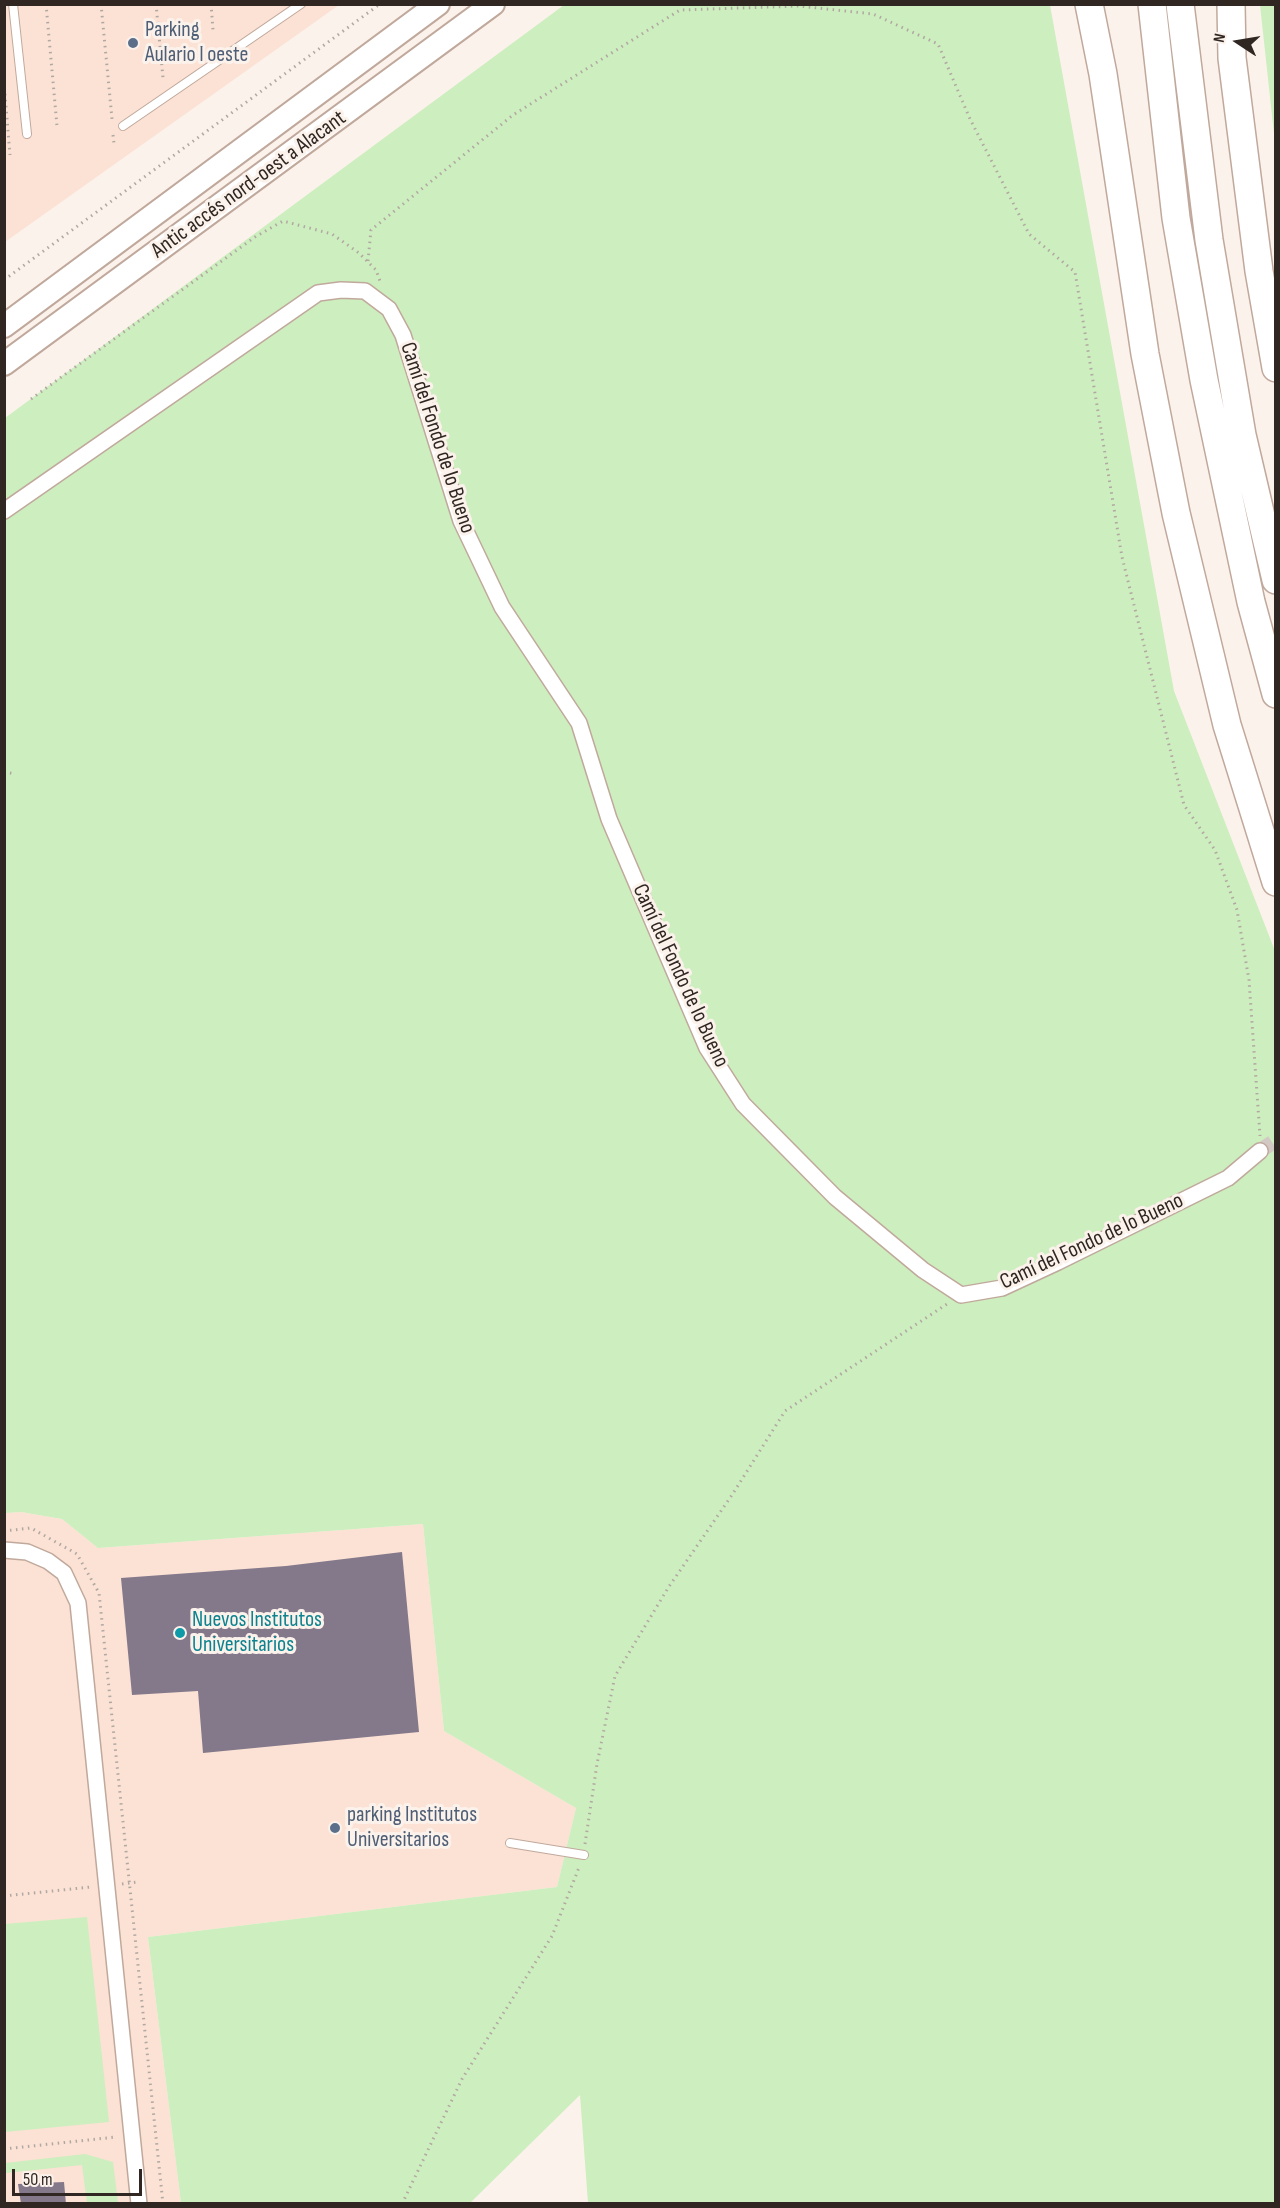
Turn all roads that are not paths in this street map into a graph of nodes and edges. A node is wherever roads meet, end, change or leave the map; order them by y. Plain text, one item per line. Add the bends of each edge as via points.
1 (13, 4) edge
2 (301, 4) edge
3 (438, 4) edge
4 (494, 4) edge
5 (1089, 4) edge
6 (1100, 4) edge
7 (1152, 4) edge
8 (1180, 4) edge
9 (1231, 4) edge
10 (1103, 74) junction
11 (123, 126) dead end
12 (27, 134) dead end
13 (4, 326) edge
14 (4, 364) edge
15 (1275, 368) edge
16 (4, 511) edge
17 (1275, 580) edge
18 (1275, 694) edge
19 (1275, 882) edge
20 (1260, 1151) tunnel mouth
21 (4, 1550) edge
22 (510, 1844) dead end
23 (584, 1855) road end
24 (139, 2204) edge

1 - 12 lane
2 - 11 lane
3 - 13 main road, Antic accés nord-oest a Alacant
4 - 14 main road, Antic accés nord-oest a Alacant
5 - 10 highway
6 - 10 highway
7 - 18 highway via 1176,218 1202,369 1251,602
8 - 17 highway via 1209,240 1242,435
9 - 15 highway via 1232,58
10 - 19 highway via 1145,354 1176,513 1227,725
16 - 20 street, Camí del Fondo de lo Bueno via 318,293 365,291 389,309 403,334 461,521 502,607 579,723 609,819 707,1048 743,1104 834,1197 923,1270 961,1294 1002,1288 1058,1262 1228,1178
21 - 24 street via 27,1552 48,1561 64,1573 78,1603
22 - 23 lane

